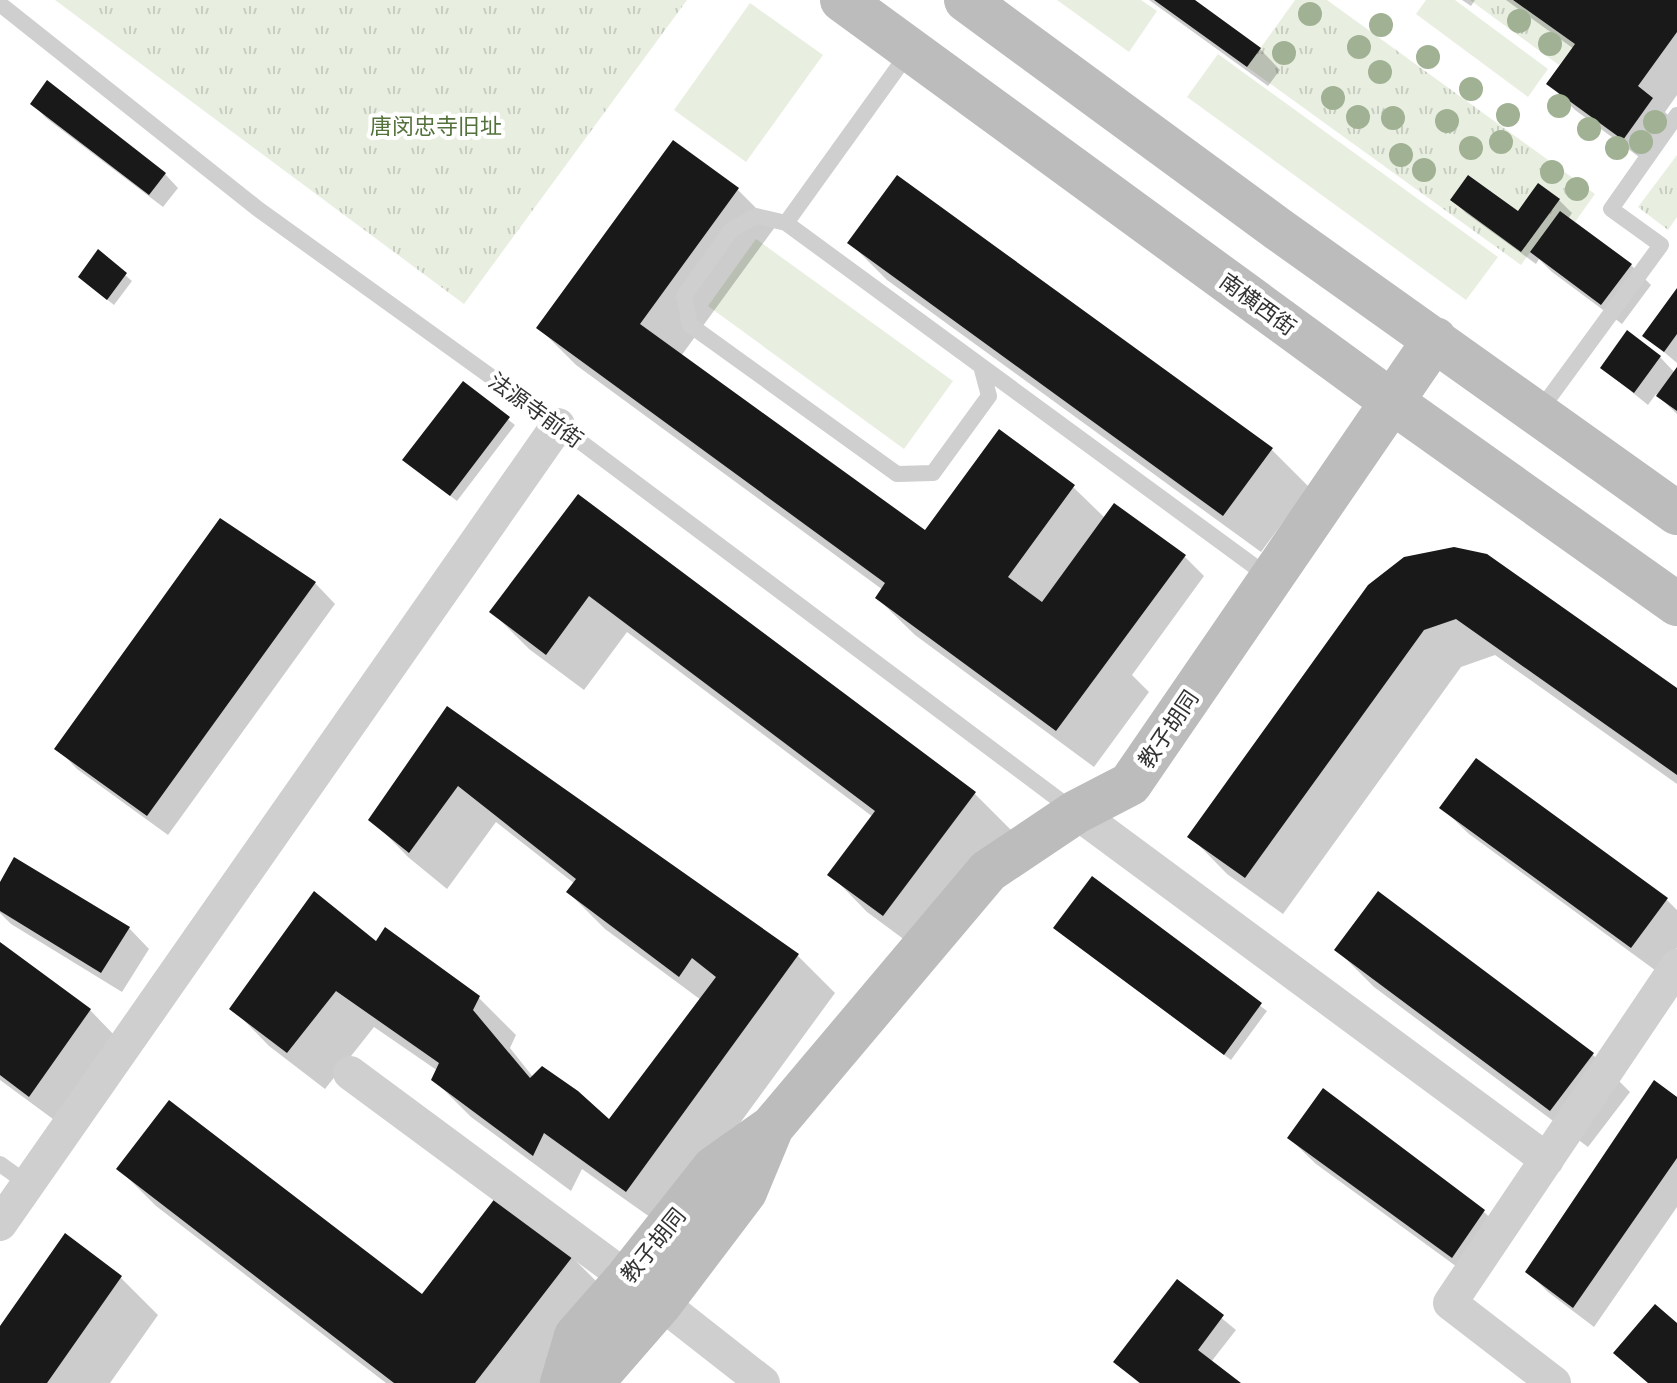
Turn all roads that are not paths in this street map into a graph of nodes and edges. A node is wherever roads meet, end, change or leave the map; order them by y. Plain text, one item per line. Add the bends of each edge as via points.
1 (842, 0) edge
2 (974, 2) edge
3 (0, 4) edge
4 (911, 50) junction
5 (1677, 115) edge
6 (786, 223) junction
7 (1435, 339) junction
8 (981, 366) junction
9 (1391, 401) junction
10 (1538, 413) junction
11 (558, 425) junction
12 (1677, 513) edge
13 (1270, 578) junction
14 (1677, 604) edge
15 (1076, 812) junction
16 (1677, 966) edge
17 (350, 1073) dead end
18 (1547, 1160) junction
19 (0, 1164) edge
20 (28, 1184) junction
21 (0, 1224) edge
22 (644, 1291) junction
23 (562, 1383) edge
24 (577, 1383) edge
25 (763, 1383) edge
26 (1554, 1383) edge

1 - 4 main road, 南横西街
2 - 7 main road
3 - 11 lane, 法源寺前街 via 258,209
4 - 6 lane
4 - 9 main road, 南横西街
5 - 10 lane via 1611,209 1661,245
6 - 8 lane
6 - 8 lane via 756,216 731,230 684,296 690,325 897,474 933,473 989,396
7 - 9 main road, 教子胡同
7 - 10 main road
8 - 13 lane
9 - 13 main road, 教子胡同
9 - 14 main road, 南横西街
10 - 12 main road
11 - 15 lane, 法源寺前街
11 - 20 street
13 - 15 main road, 教子胡同 via 1130,784
15 - 18 street
15 - 22 main road, 教子胡同 via 988,871 772,1127 714,1168
16 - 18 street
17 - 22 street
18 - 26 street via 1450,1303
19 - 20 lane
20 - 21 street
22 - 23 main road, 教子胡同 via 576,1336
22 - 24 main road, 教子胡同 via 601,1372
22 - 25 street

